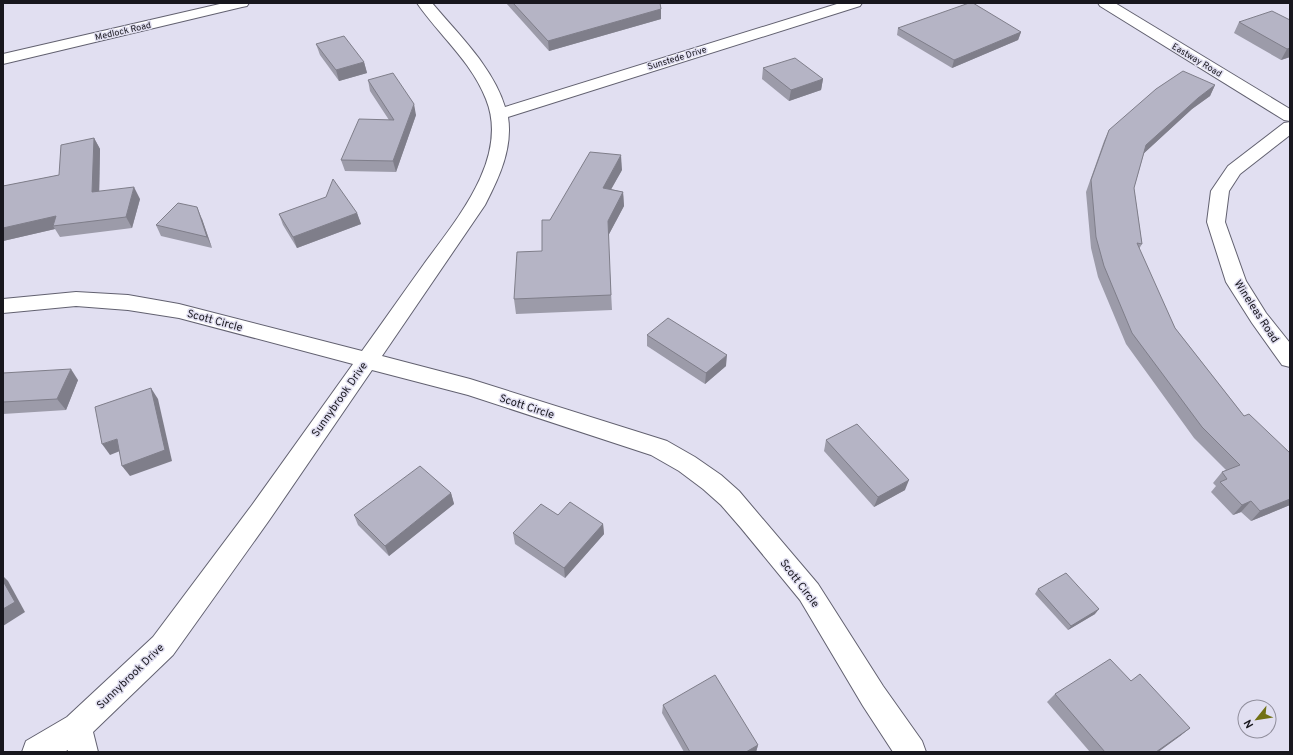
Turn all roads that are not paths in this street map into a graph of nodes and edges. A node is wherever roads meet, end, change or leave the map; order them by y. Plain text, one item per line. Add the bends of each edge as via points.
1 (242, 3) edge
2 (424, 3) edge
3 (855, 3) edge
4 (1105, 3) edge
5 (3, 59) edge
6 (499, 114) junction
7 (1290, 116) edge
8 (1290, 127) edge
9 (3, 306) edge
10 (1290, 359) edge
11 (367, 360) junction
12 (80, 740) edge
13 (37, 752) edge
14 (911, 752) edge

1 - 5 street, Medlock Road
2 - 6 street, Sunnybrook Drive via 475,65 490,90
3 - 6 street, Sunstede Drive
4 - 7 street, Eastway Road
6 - 11 street, Sunnybrook Drive via 500,139 493,168 476,205
8 - 10 street, Wineleas Road via 1234,170 1220,191 1216,222 1236,282
9 - 11 street, Scott Circle via 78,299 130,302 179,311
11 - 12 street, Sunnybrook Drive via 163,646
11 - 14 street, Scott Circle via 470,387 659,448 712,482 750,520 809,592
12 - 13 street, Sunnybrook Drive

